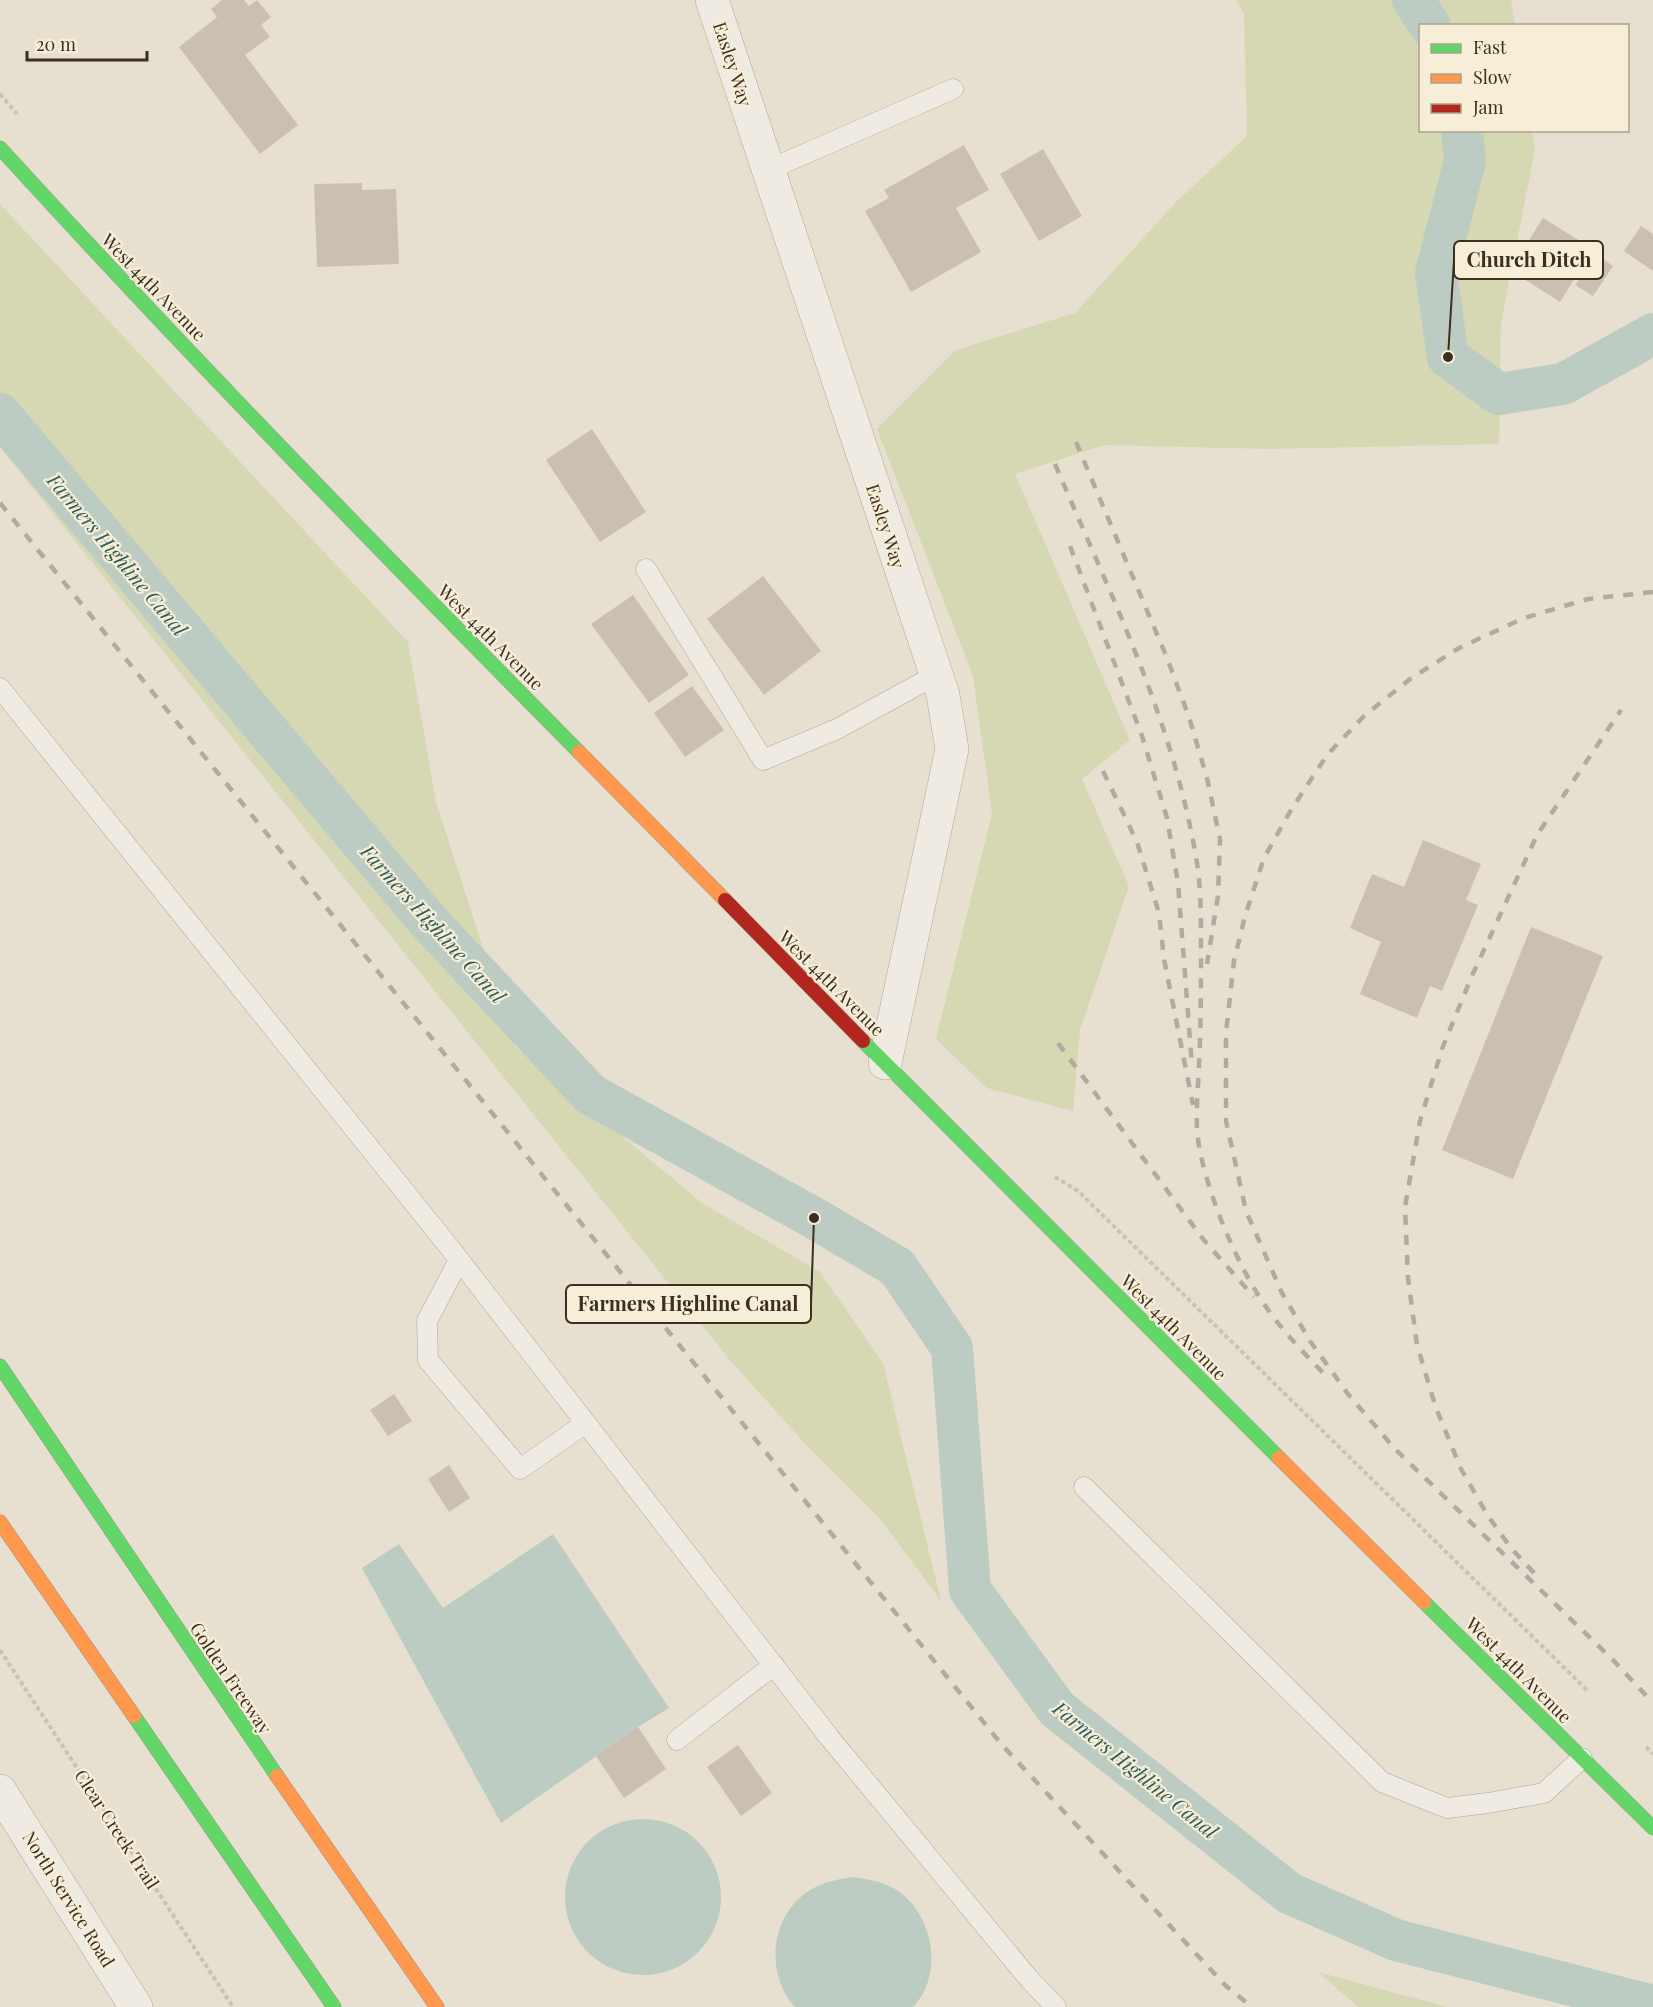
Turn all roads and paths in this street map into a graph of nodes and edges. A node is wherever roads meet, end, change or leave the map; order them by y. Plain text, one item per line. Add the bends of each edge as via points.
1 (712, 0) edge
2 (953, 89) dead end
3 (0, 148) edge
4 (768, 170) junction
5 (646, 569) dead end
6 (936, 675) junction
7 (0, 688) edge
8 (885, 1063) junction
9 (459, 1260) junction
10 (0, 1366) edge
11 (586, 1423) junction
12 (1084, 1487) dead end
13 (0, 1522) edge
14 (0, 1650) edge
15 (774, 1665) junction
16 (677, 1740) dead end
17 (1646, 1747) dead end
18 (1653, 1754) edge
19 (1582, 1758) junction
20 (0, 1791) edge
21 (1653, 1828) edge
22 (136, 2007) edge
23 (233, 2007) edge
24 (334, 2007) edge
25 (437, 2007) edge
26 (1056, 2007) edge

1 - 4 street, Easley Way
2 - 4 lane
3 - 8 main road, West 44th Avenue via 375,546
4 - 6 street, Easley Way
5 - 6 lane via 763,760 837,729
6 - 8 street, Easley Way via 952,749
7 - 9 lane
8 - 19 main road, West 44th Avenue
9 - 11 lane
9 - 11 lane via 428,1321 428,1360 520,1469
10 - 25 main road, Golden Freeway
11 - 15 lane
12 - 19 lane via 1382,1782 1447,1808 1544,1793
13 - 24 main road
14 - 23 path, Clear Creek Trail
15 - 16 lane
15 - 26 lane via 829,1737
17 - 18 path
19 - 21 main road, West 44th Avenue
20 - 22 street, North Service Road

